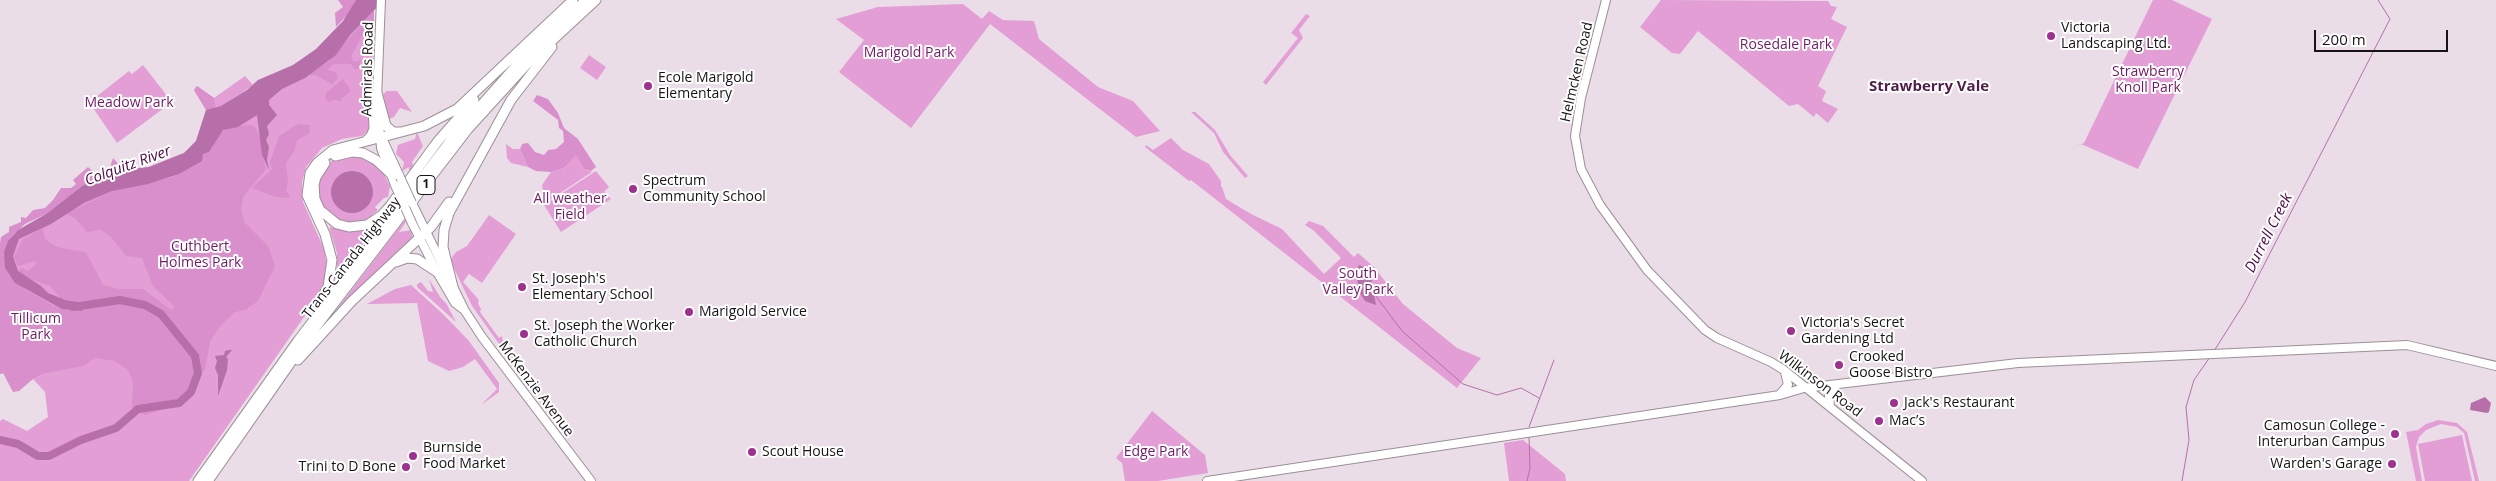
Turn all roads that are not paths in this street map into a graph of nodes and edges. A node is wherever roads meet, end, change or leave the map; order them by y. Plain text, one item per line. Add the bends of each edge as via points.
1 (381, 0) edge
2 (573, 0) edge
3 (586, 0) edge
4 (596, 0) edge
5 (604, 0) edge
6 (1606, 0) edge
7 (490, 80) junction
8 (377, 93) junction
9 (408, 132) junction
10 (382, 137) junction
11 (366, 141) junction
12 (475, 164) junction
13 (390, 173) junction
14 (400, 177) joint
15 (395, 184) joint
16 (1600, 205) joint
17 (423, 235) junction
18 (391, 264) junction
19 (437, 272) junction
20 (452, 287) junction
21 (465, 311) junction
22 (296, 342) junction
23 (2496, 366) edge
24 (1784, 370) junction
25 (273, 385) junction
26 (1835, 386) junction
27 (1804, 388) junction
28 (1780, 395) junction
29 (1830, 407) junction
30 (220, 449) junction
31 (194, 481) edge
32 (198, 481) edge
33 (208, 481) edge
34 (591, 481) edge
35 (1207, 481) edge
36 (1922, 481) edge

1 - 8 main road, Admirals Road
2 - 7 highway
3 - 22 highway, Trans-Canada Highway / 1 via 523,58 471,115
4 - 25 highway, Trans-Canada Highway / 1 via 540,51 479,116
5 - 12 highway via 536,65 510,100
6 - 16 main road, Helmcken Road via 1580,98 1575,136 1580,169
7 - 9 highway via 457,109
7 - 13 highway via 438,141 390,206 373,221 356,227 337,224 323,214 315,199 316,177 326,162 337,155 364,153
8 - 9 highway via 386,126 393,132
8 - 10 main road, Admirals Road
8 - 11 highway via 373,106 374,129
9 - 10 highway
10 - 11 highway
10 - 13 main road, Admirals Road via 381,148
10 - 14 main road, Admirals Road
11 - 22 highway via 333,150 310,173 307,194 328,243 331,276 326,292
12 - 17 highway via 468,170 439,219
12 - 20 highway via 444,230 443,254
13 - 15 main road, Admirals Road
14 - 17 main road, McKenzie Avenue, bridge
15 - 17 main road, McKenzie Avenue, bridge via 412,223
16 - 24 main road, Wilkinson Road via 1648,270 1705,330
17 - 18 highway
17 - 19 main road, McKenzie Avenue
17 - 20 main road, McKenzie Avenue
18 - 19 highway via 413,258
18 - 25 highway via 352,301 284,378
19 - 21 main road, McKenzie Avenue via 455,303
20 - 21 main road, McKenzie Avenue
21 - 34 main road, McKenzie Avenue via 513,382
22 - 30 highway, Trans-Canada Highway / 1
23 - 26 main road via 2407,345 2018,363
24 - 27 main road, Wilkinson Road
24 - 28 main road via 1789,381
25 - 33 highway, Trans-Canada Highway / 1
26 - 27 main road
26 - 29 main road via 1829,396
27 - 28 main road
27 - 29 main road, Wilkinson Road
28 - 35 main road
29 - 36 main road, Wilkinson Road
30 - 31 highway
30 - 32 highway, Trans-Canada Highway / 1

